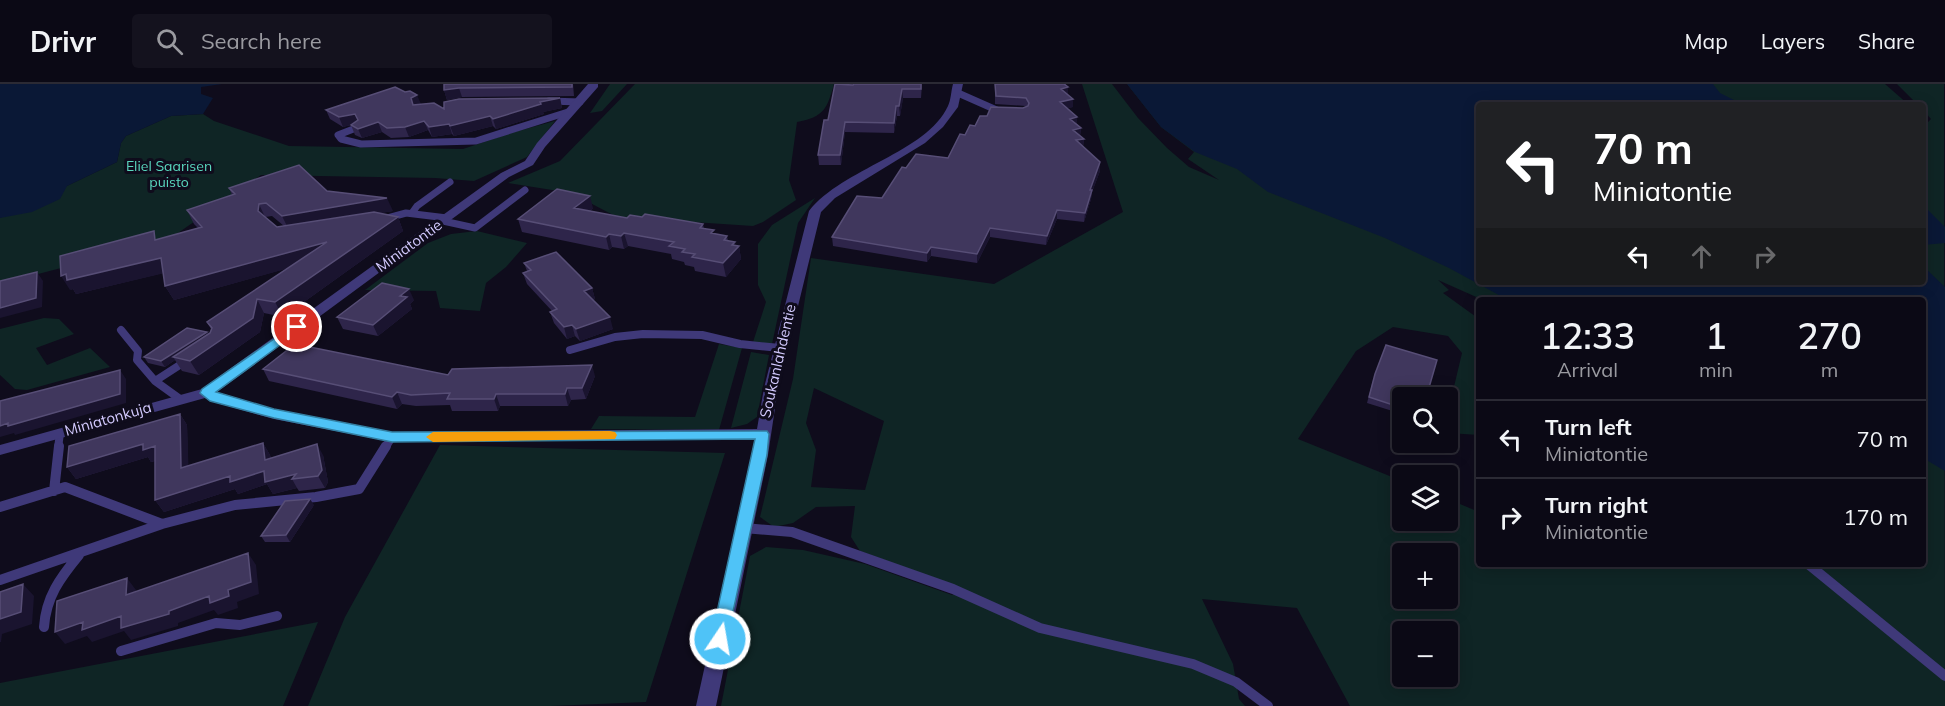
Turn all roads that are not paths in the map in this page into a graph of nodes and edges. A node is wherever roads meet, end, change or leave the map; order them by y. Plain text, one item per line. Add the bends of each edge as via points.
1 (593, 84) edge
2 (958, 89) edge
3 (537, 101) edge
4 (580, 102) junction
5 (1012, 111) edge
6 (568, 112) junction
7 (356, 128) edge
8 (450, 182) dead end
9 (525, 190) dead end
10 (412, 213) junction
11 (445, 219) junction
12 (371, 221) edge
13 (121, 330) dead end
14 (780, 348) junction
15 (570, 350) dead end
16 (194, 356) edge
17 (155, 381) junction
18 (211, 395) junction
19 (180, 399) junction
20 (60, 433) junction
21 (762, 434) junction
22 (392, 437) junction
23 (0, 450) edge
24 (54, 491) junction
25 (0, 507) edge
26 (162, 524) junction
27 (744, 528) junction
28 (80, 553) junction
29 (1812, 567) edge
30 (0, 580) edge
31 (277, 616) dead end
32 (44, 627) dead end
33 (120, 651) dead end
34 (1945, 676) edge
35 (706, 706) edge
36 (1268, 706) edge

1 - 4 street, Miniatontie
2 - 5 lane via 983,107
2 - 14 street, Soukanlahdentie via 946,116 930,134 832,194 815,211
3 - 4 lane
4 - 6 street, Miniatontie
6 - 7 lane via 476,141 361,144 338,135
6 - 11 street, Miniatontie via 529,163 505,174
8 - 10 lane
9 - 11 lane via 475,228
10 - 11 lane
10 - 12 lane
11 - 18 street, Miniatontie
13 - 17 lane via 138,351 137,360
14 - 15 lane via 702,335 643,334 615,337
14 - 21 street, Soukanlahdentie
16 - 17 lane
17 - 19 lane
18 - 19 street, Miniatonkuja
18 - 22 street via 284,416
19 - 20 street, Miniatonkuja
20 - 23 street, Miniatonkuja
20 - 24 lane
21 - 22 street
21 - 27 street, Soukanlahdentie
22 - 26 lane via 359,489 235,505
24 - 25 lane
24 - 26 lane via 64,487
26 - 28 lane
27 - 35 street, Soukanlahdentie
27 - 36 lane via 792,532 953,590 1040,628 1194,664 1236,682
28 - 30 lane
28 - 32 lane via 53,585
29 - 34 lane
31 - 33 lane via 240,625 216,623

